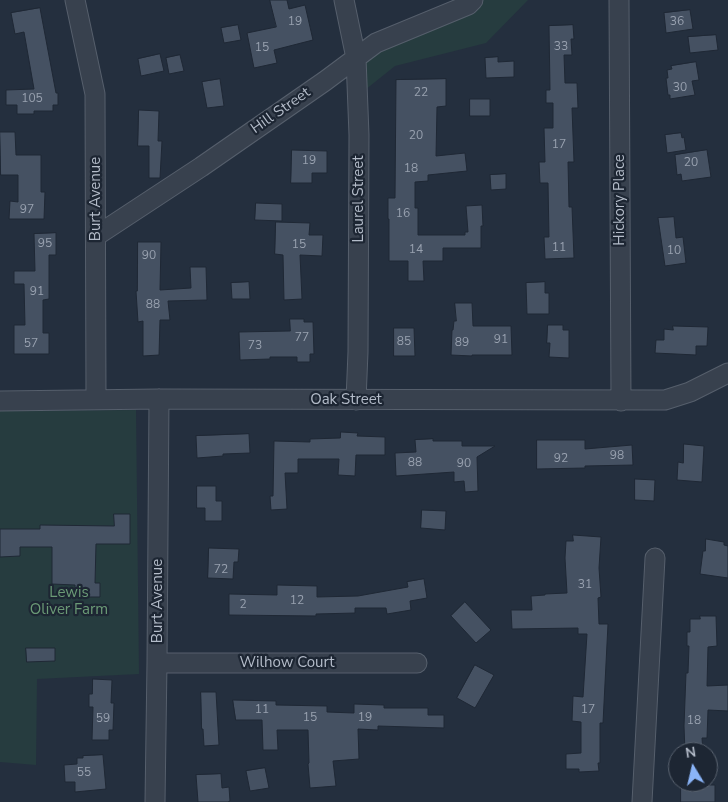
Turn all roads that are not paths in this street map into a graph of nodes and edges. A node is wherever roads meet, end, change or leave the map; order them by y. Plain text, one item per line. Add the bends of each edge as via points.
1 (75, 0) edge
2 (344, 0) edge
3 (472, 0) edge
4 (619, 0) edge
5 (356, 58) junction
6 (96, 236) junction
7 (728, 373) edge
8 (159, 399) junction
9 (96, 400) junction
10 (356, 400) junction
11 (0, 401) edge
12 (621, 401) junction
13 (655, 558) dead end
14 (157, 663) junction
15 (417, 663) dead end
16 (154, 802) edge
17 (642, 802) edge

1 - 6 street, Burt Avenue via 95,94
2 - 5 street, Laurel Street
3 - 5 street, Hill Street via 468,5 376,43
4 - 12 street, Hickory Place
5 - 6 street, Hill Street
5 - 10 street, Laurel Street via 359,145
6 - 9 street, Burt Avenue
7 - 12 street, Oak Street via 665,400
8 - 9 street, Oak Street
8 - 10 street, Oak Street
8 - 14 street, Burt Avenue
9 - 11 street, Oak Street
10 - 12 street, Oak Street
13 - 17 street
14 - 15 street, Wilhow Court
14 - 16 street, Burt Avenue

